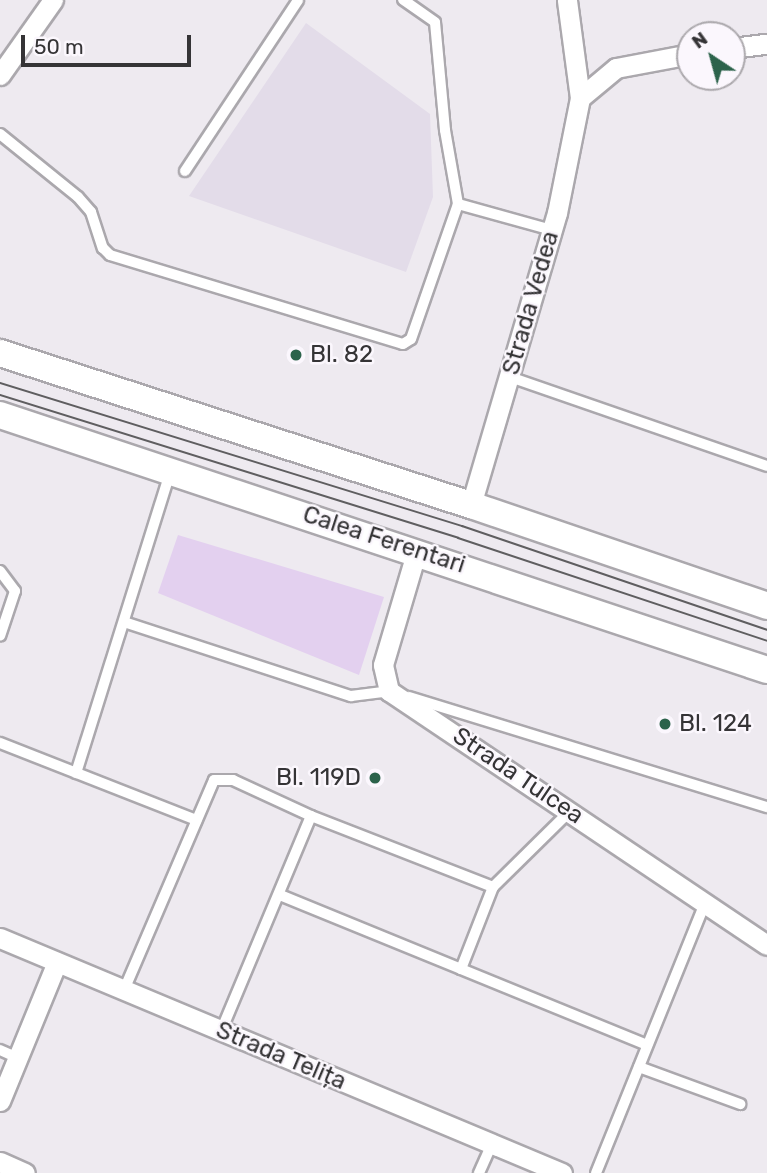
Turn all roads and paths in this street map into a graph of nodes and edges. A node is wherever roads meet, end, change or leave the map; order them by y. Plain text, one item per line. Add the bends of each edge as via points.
1 (53, 0) edge
2 (298, 0) edge
3 (403, 0) edge
4 (567, 0) edge
5 (767, 44) edge
6 (746, 46) edge
7 (676, 57) edge
8 (0, 75) edge
9 (580, 98) junction
10 (0, 134) edge
11 (185, 171) dead end
12 (458, 204) junction
13 (552, 230) junction
14 (0, 354) edge
15 (510, 377) junction
16 (0, 415) edge
17 (767, 466) edge
18 (171, 470) junction
19 (471, 505) junction
20 (417, 550) junction
21 (0, 571) edge
22 (767, 606) edge
23 (124, 622) junction
24 (0, 636) edge
25 (767, 670) edge
26 (389, 691) junction
27 (0, 743) edge
28 (76, 773) junction
29 (767, 807) edge
30 (570, 810) junction
31 (311, 816) junction
32 (196, 820) junction
33 (493, 887) junction
34 (280, 895) junction
35 (705, 902) junction
36 (0, 938) edge
37 (767, 945) edge
38 (57, 962) junction
39 (461, 970) junction
40 (124, 990) junction
41 (221, 1031) junction
42 (648, 1045) junction
43 (9, 1054) edge
44 (639, 1067) junction
45 (0, 1101) edge
46 (740, 1104) dead end
47 (492, 1144) junction
48 (0, 1162) edge
49 (25, 1173) edge
50 (479, 1173) edge
51 (562, 1173) edge
52 (596, 1173) edge

1 - 8 street
2 - 11 lane
3 - 12 lane via 435,22 444,130
4 - 9 street, Strada Vedea
5 - 6 street
7 - 9 street via 616,68
9 - 13 street, Strada Vedea
10 - 12 lane via 78,197 91,212 103,248 110,255 396,344 411,339
12 - 13 lane
13 - 15 street, Strada Vedea
14 - 19 main road
15 - 17 lane
15 - 19 street, Strada Vedea
16 - 18 main road, Calea Ferentari
18 - 20 main road, Calea Ferentari
18 - 23 lane
19 - 22 main road
20 - 25 main road, Calea Ferentari
20 - 26 street via 383,665
21 - 24 lane via 15,591
23 - 26 lane via 351,696
23 - 28 lane
26 - 29 lane
26 - 30 street, Strada Tulcea
27 - 28 lane
28 - 32 lane
30 - 33 lane
30 - 35 street, Strada Tulcea
31 - 32 lane via 233,780 214,780
31 - 33 lane
31 - 34 lane
32 - 40 lane
33 - 39 lane
34 - 39 lane
34 - 41 lane
35 - 37 street, Strada Tulcea
35 - 42 lane
36 - 38 street, Strada Telița
38 - 40 street, Strada Telița
38 - 43 street
39 - 42 lane
40 - 41 street, Strada Telița
41 - 47 street, Strada Telița
42 - 44 lane
43 - 45 street
44 - 46 lane
44 - 52 lane
47 - 50 lane
47 - 51 street, Strada Telița
48 - 49 street

